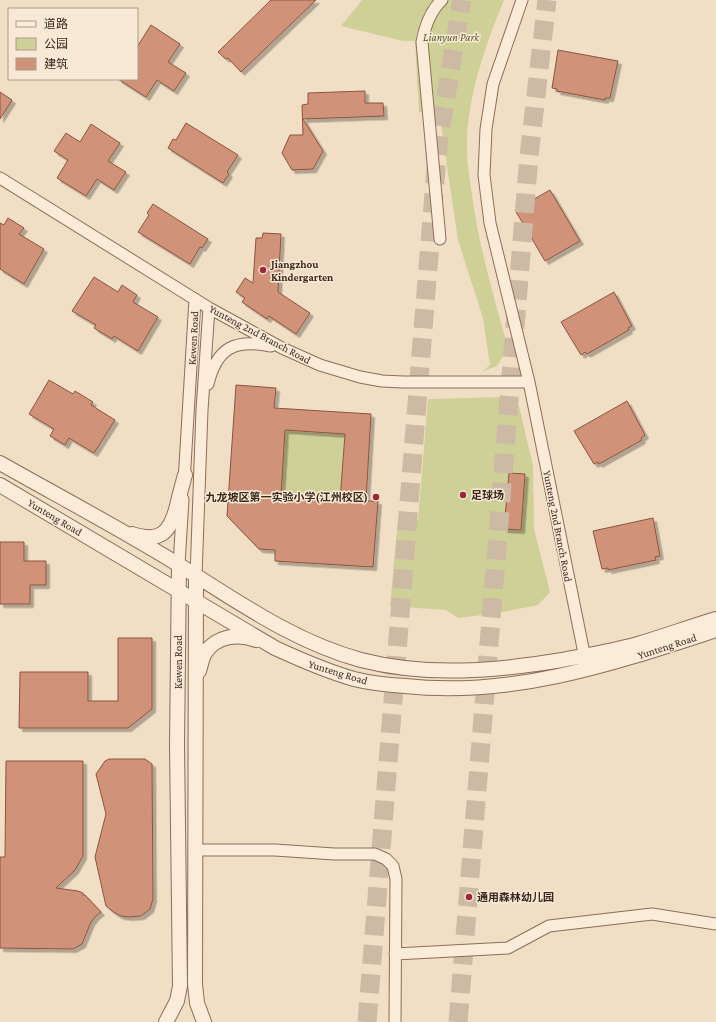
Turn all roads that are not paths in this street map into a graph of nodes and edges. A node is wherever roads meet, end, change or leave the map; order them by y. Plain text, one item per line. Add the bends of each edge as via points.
1 (442, 0) edge
2 (522, 0) edge
3 (0, 178) edge
4 (440, 239) dead end
5 (195, 299) junction
6 (209, 308) junction
7 (282, 348) junction
8 (529, 382) junction
9 (202, 410) junction
10 (0, 463) edge
11 (185, 475) junction
12 (0, 485) edge
13 (119, 530) junction
14 (179, 565) junction
15 (196, 576) junction
16 (178, 590) junction
17 (196, 600) junction
18 (716, 619) edge
19 (716, 630) edge
20 (275, 648) junction
21 (585, 663) junction
22 (195, 686) junction
23 (195, 850) junction
24 (716, 924) edge
25 (395, 954) junction
26 (166, 1022) edge
27 (204, 1022) edge
28 (395, 1022) edge

1 - 4 street via 429,16 422,42
2 - 8 street, Yunteng 2nd Branch Road via 493,84 486,129 484,175 490,223
3 - 5 street, Yunteng 2nd Branch Road
5 - 6 street, Yunteng 2nd Branch Road
5 - 11 street, Kewen Road
6 - 7 street, Yunteng 2nd Branch Road
6 - 9 street, Kewen Road
7 - 8 street, Yunteng 2nd Branch Road via 339,371 382,380
7 - 9 street via 255,343 223,352 211,372
8 - 21 street, Yunteng 2nd Branch Road
9 - 15 street, Kewen Road
10 - 13 street, Yunteng Road
11 - 13 street via 174,520 164,533 143,537
11 - 14 street, Kewen Road
12 - 16 street, Yunteng Road
13 - 14 street, Yunteng Road
14 - 15 street, Yunteng Road
14 - 16 street, Kewen Road
15 - 17 street, Kewen Road
15 - 21 street, Yunteng Road via 282,628 333,651 362,660 419,669 456,671
16 - 17 street, Yunteng Road
16 - 26 street, Kewen Road via 180,986 177,1001
17 - 20 street, Yunteng Road
17 - 22 street, Kewen Road
18 - 21 street, Yunteng Road
19 - 21 street, Yunteng Road via 641,654
20 - 21 street, Yunteng Road via 355,679 418,688 502,686 540,680
20 - 22 street via 249,637 230,637 222,640 210,647 203,657
22 - 23 street, Kewen Road
23 - 25 street via 375,854 386,859 393,866 396,879
23 - 27 street, Kewen Road via 195,984 197,1003
24 - 25 street via 652,914 549,926 508,948
25 - 28 street

